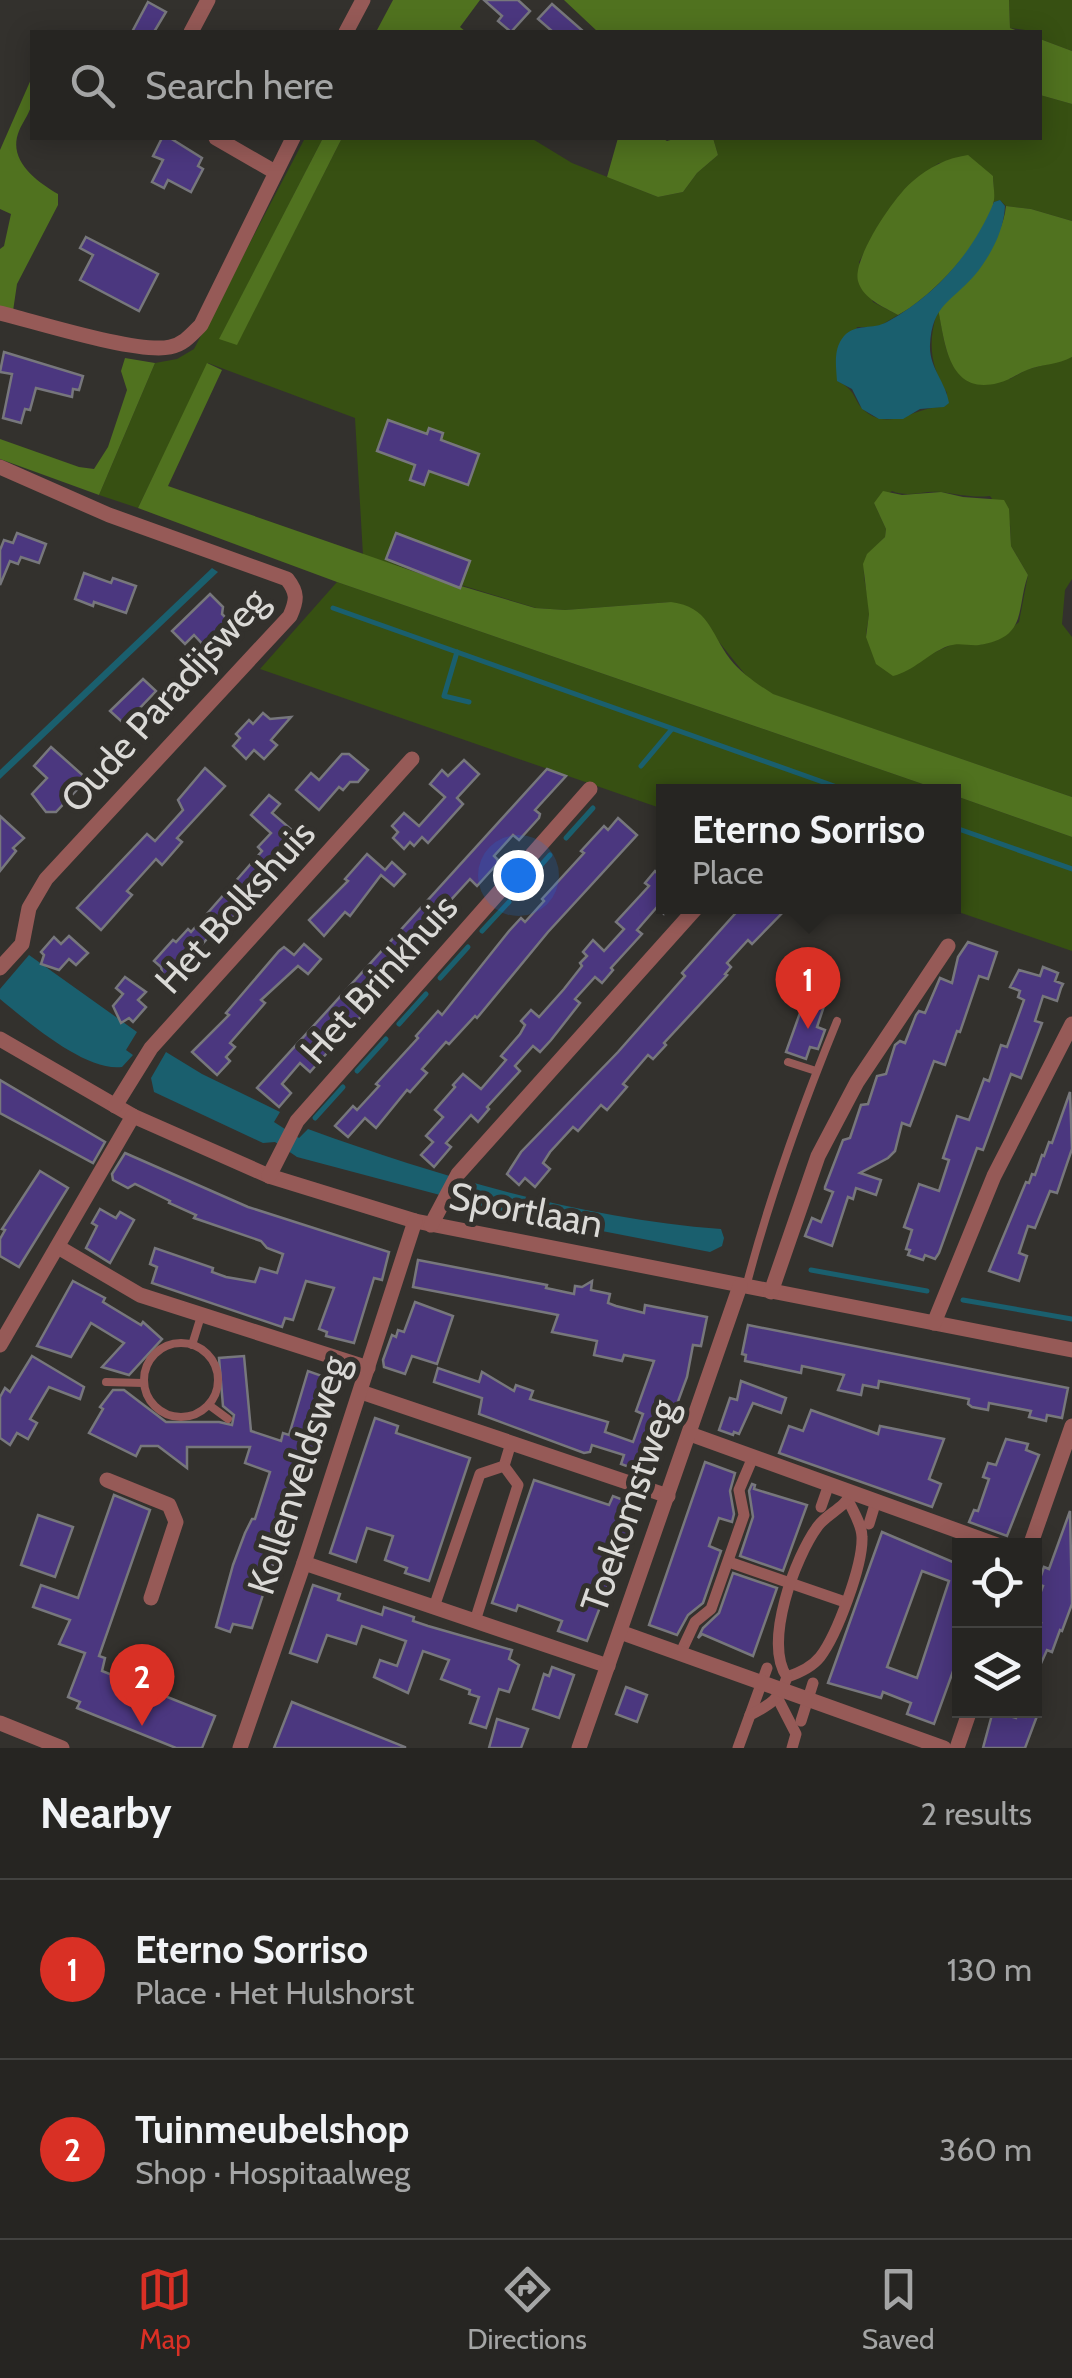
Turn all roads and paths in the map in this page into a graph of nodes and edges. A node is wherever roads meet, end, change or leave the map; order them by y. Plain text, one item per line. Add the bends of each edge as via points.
1 (208, 0) edge
2 (363, 0) edge
3 (192, 30) edge
4 (347, 30) edge
5 (219, 140) edge
6 (292, 140) edge
7 (275, 172) junction
8 (0, 313) edge
9 (0, 467) edge
10 (412, 760) dead end
11 (590, 789) dead end
12 (691, 914) edge
13 (948, 946) dead end
14 (0, 968) edge
15 (837, 1021) dead end
16 (1072, 1024) edge
17 (0, 1038) edge
18 (788, 1062) dead end
19 (816, 1071) junction
20 (115, 1106) junction
21 (133, 1116) junction
22 (269, 1176) junction
23 (423, 1223) junction
24 (58, 1246) junction
25 (743, 1286) junction
26 (771, 1292) junction
27 (201, 1316) junction
28 (934, 1323) junction
29 (0, 1344) edge
30 (192, 1345) junction
31 (1072, 1350) edge
32 (368, 1368) junction
33 (106, 1382) dead end
34 (143, 1383) junction
35 (360, 1392) junction
36 (209, 1405) junction
37 (228, 1420) dead end
38 (1072, 1426) edge
39 (690, 1434) junction
40 (511, 1443) junction
41 (754, 1457) junction
42 (504, 1466) junction
43 (107, 1480) dead end
44 (828, 1484) junction
45 (668, 1496) junction
46 (850, 1496) junction
47 (876, 1501) junction
48 (820, 1515) junction
49 (866, 1530) junction
50 (978, 1538) edge
51 (1033, 1538) edge
52 (729, 1562) junction
53 (304, 1563) junction
54 (790, 1583) junction
55 (150, 1598) dead end
56 (846, 1602) junction
57 (434, 1607) junction
58 (475, 1621) junction
59 (620, 1632) junction
60 (777, 1645) junction
61 (681, 1652) junction
62 (820, 1657) junction
63 (608, 1666) junction
64 (766, 1671) junction
65 (812, 1687) junction
66 (783, 1689) junction
67 (750, 1715) junction
68 (967, 1718) edge
69 (0, 1723) edge
70 (799, 1727) junction
71 (62, 1748) edge
72 (240, 1748) edge
73 (578, 1748) edge
74 (738, 1748) edge
75 (792, 1748) edge
76 (944, 1748) edge
77 (957, 1748) edge

1 - 3 street
2 - 4 street
5 - 7 street
6 - 7 street
7 - 8 street via 201,325 183,343 140,346
9 - 14 street, Oude Paradijsweg via 109,515 288,579 297,601 46,879 29,908 22,944
10 - 20 street, Het Bolkshuis via 151,1048
11 - 22 street, Het Brinkhuis via 297,1122
12 - 23 street, Kollenveldsweg via 458,1174
13 - 26 street via 857,1082 818,1156
15 - 19 lane
16 - 28 street via 994,1176
17 - 20 street, Sportlaan
18 - 19 lane
19 - 25 lane
20 - 21 street, Sportlaan
21 - 22 street, Sportlaan
21 - 24 street
22 - 23 street, Sportlaan
23 - 25 street, Sportlaan
23 - 32 street, Kollenveldsweg
24 - 27 street via 140,1295
24 - 29 street
25 - 26 street, Sportlaan
25 - 39 street, Toekomstweg
26 - 28 street, Sportlaan
27 - 30 lane
27 - 32 street
28 - 31 street, Sportlaan
30 - 34 lane via 158,1351
30 - 36 lane via 205,1352 218,1378
32 - 35 street, Kollenveldsweg
33 - 34 lane
34 - 36 lane via 148,1400 177,1418
35 - 40 street
35 - 53 street, Kollenveldsweg
36 - 37 lane
38 - 51 street
39 - 41 street
39 - 45 street, Toekomstweg
40 - 42 street
40 - 45 street
41 - 44 street
41 - 52 street via 739,1490 744,1515
42 - 57 street via 480,1474
42 - 58 street via 518,1484
43 - 55 street via 168,1505 176,1522
44 - 46 street
44 - 48 street
45 - 59 street, Toekomstweg
46 - 47 street
46 - 48 street
46 - 49 street
47 - 49 street
47 - 50 street
48 - 54 street
49 - 56 street
52 - 54 street
52 - 61 street via 711,1609 695,1622
53 - 57 street
53 - 72 street, Kollenveldsweg
54 - 56 street
54 - 60 street
56 - 62 street
57 - 58 street
58 - 63 street
59 - 61 street
59 - 63 street, Toekomstweg
60 - 64 street
60 - 66 street
61 - 64 street
62 - 65 street
62 - 66 street
63 - 73 street, Toekomstweg
64 - 66 street
64 - 67 street
65 - 66 street
65 - 70 street
65 - 76 street
66 - 67 street
66 - 70 street
67 - 74 street
68 - 77 street
69 - 71 street
70 - 75 street

